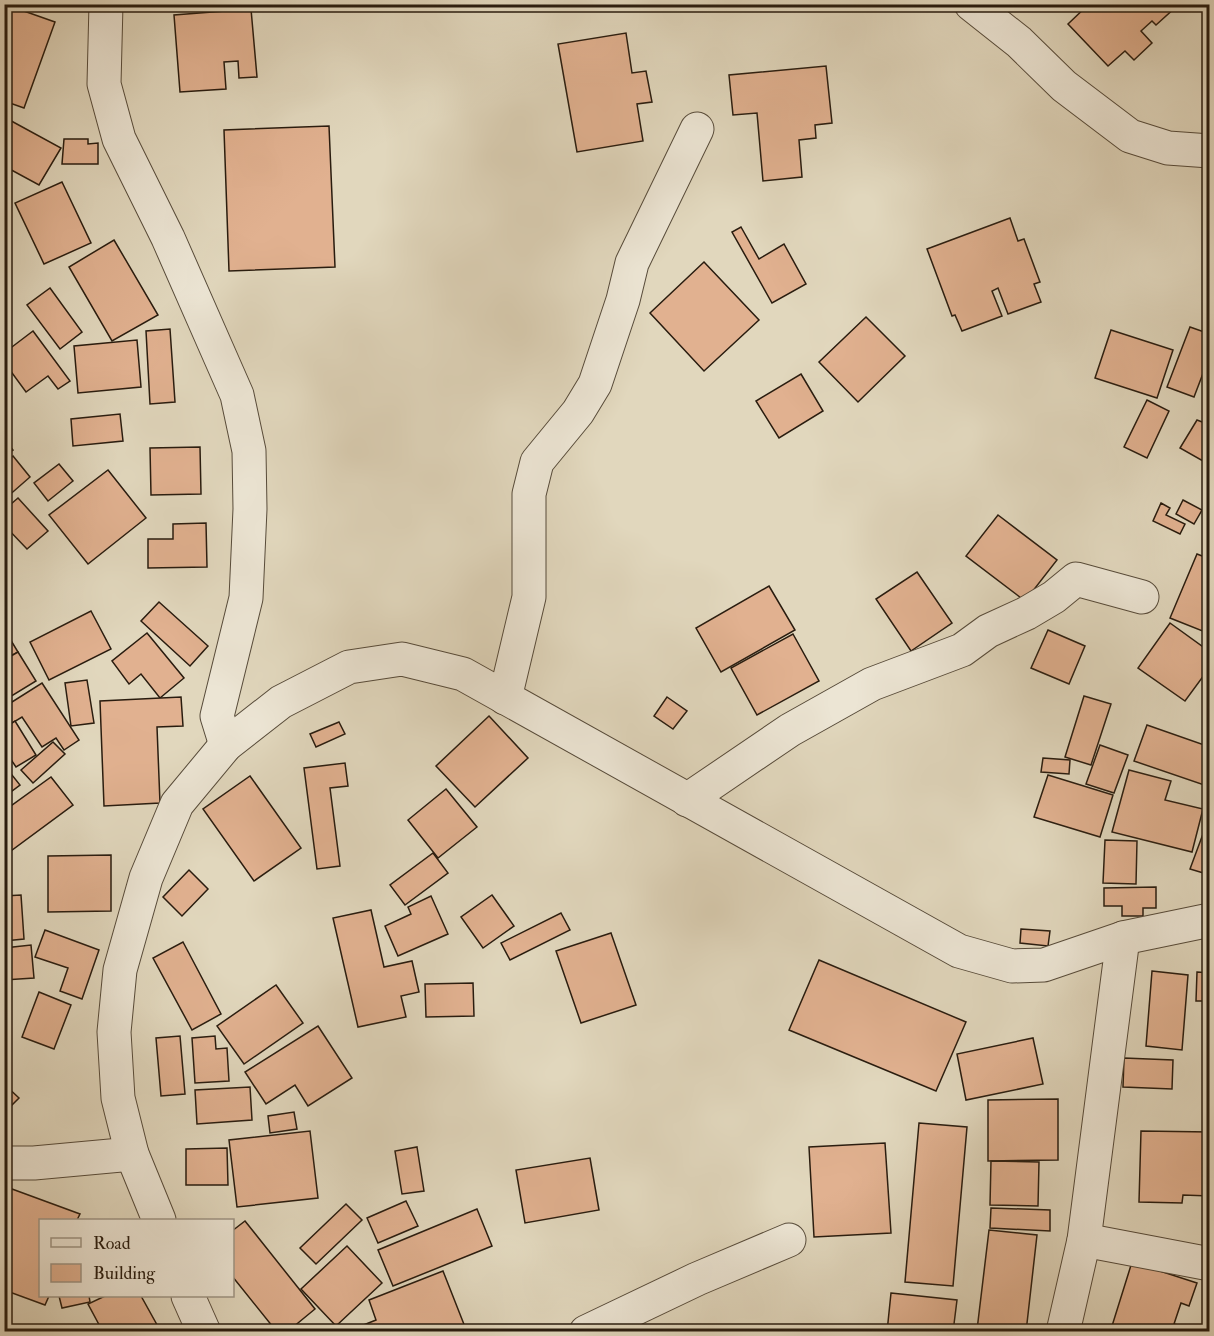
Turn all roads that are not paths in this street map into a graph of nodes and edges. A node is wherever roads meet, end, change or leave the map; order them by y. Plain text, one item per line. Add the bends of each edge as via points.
1 (106, 4) edge
2 (970, 4) edge
3 (697, 129) dead end
4 (1209, 152) edge
5 (1142, 597) dead end
6 (505, 698) junction
7 (226, 745) junction
8 (687, 800) junction
9 (1209, 920) edge
10 (1123, 938) junction
11 (132, 1154) junction
12 (4, 1163) edge
13 (158, 1219) edge
14 (789, 1240) dead end
15 (1084, 1240) junction
16 (1209, 1264) edge
17 (188, 1297) edge
18 (204, 1332) edge
19 (586, 1332) edge
20 (1063, 1332) edge

1 - 7 street via 104,84 119,139 168,238 237,395 249,451 246,598 217,716
2 - 4 street via 1019,42 1064,87 1130,136 1168,148
3 - 6 street via 632,263 595,384 578,412 537,462 529,494 529,597
5 - 8 street via 1076,579 1054,597 988,631 962,650 872,684 790,730
6 - 7 street via 463,674 402,658 349,667 281,702
6 - 8 street
7 - 11 street via 177,804 146,878 120,970 114,1032 118,1098
8 - 10 street via 959,951 1012,966 1044,965
9 - 10 street
10 - 15 street
11 - 12 street
11 - 13 street
14 - 19 street
15 - 16 street
15 - 20 street
17 - 18 street

